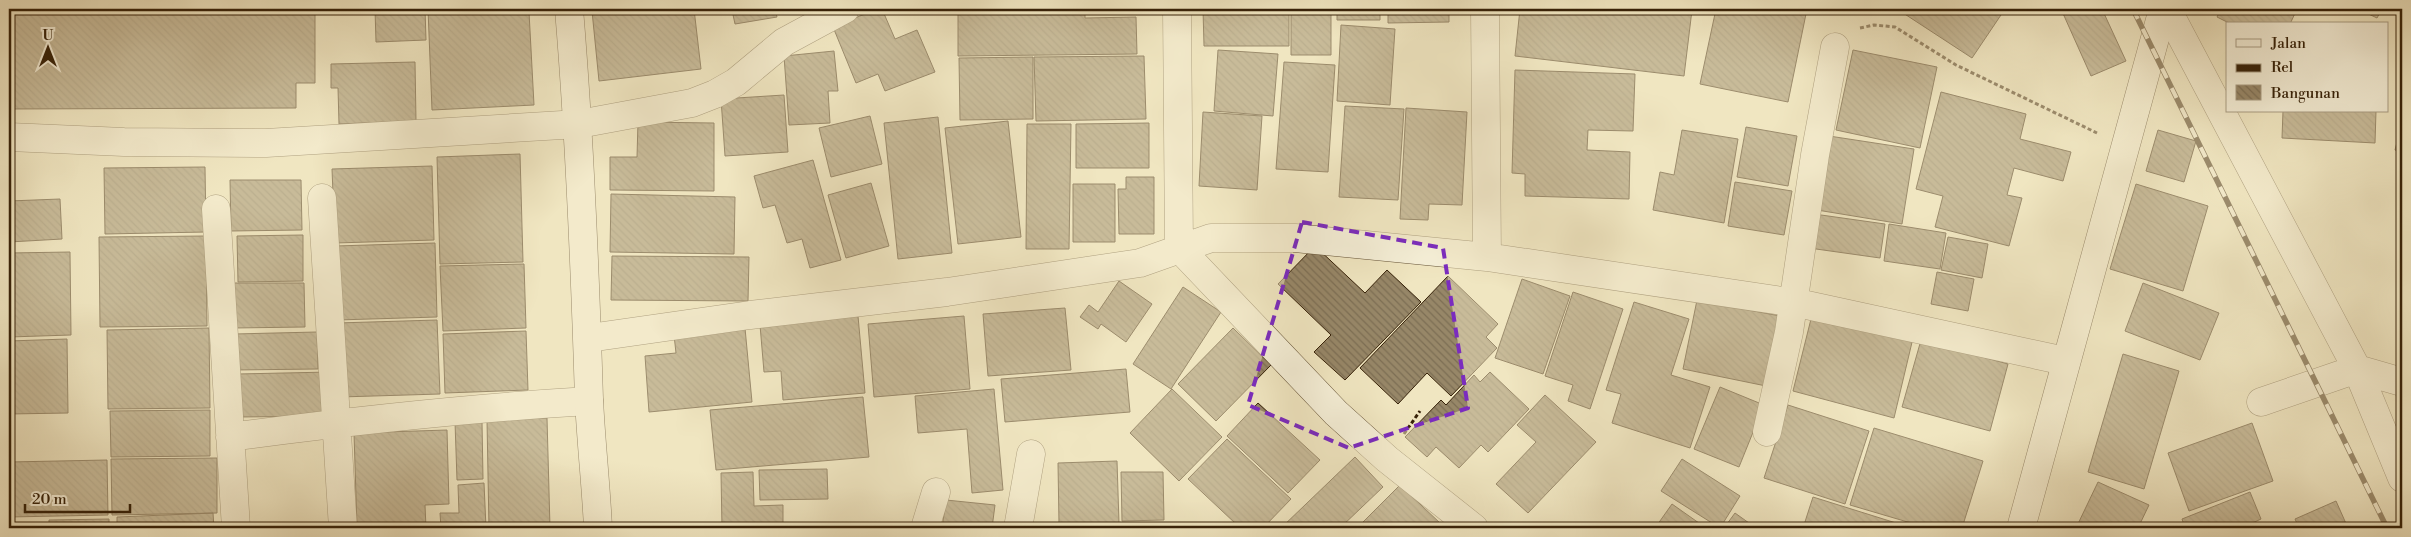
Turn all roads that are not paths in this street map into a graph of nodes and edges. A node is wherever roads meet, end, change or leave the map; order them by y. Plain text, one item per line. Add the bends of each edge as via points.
1 (569, 9) edge
2 (845, 9) edge
3 (1177, 9) edge
4 (1485, 9) edge
5 (2163, 9) edge
6 (2168, 9) edge
7 (1835, 47) road end
8 (579, 124) junction
9 (9, 137) edge
10 (322, 198) dead end
11 (216, 209) dead end
12 (1179, 248) junction
13 (1487, 257) junction
14 (1794, 302) junction
15 (589, 338) junction
16 (2065, 361) junction
17 (2357, 369) junction
18 (2402, 382) edge
19 (589, 401) junction
20 (2261, 402) dead end
21 (338, 422) junction
22 (1767, 432) dead end
23 (230, 436) junction
24 (1031, 454) dead end
25 (2402, 478) edge
26 (936, 492) dead end
27 (236, 528) edge
28 (343, 528) edge
29 (598, 528) edge
30 (925, 528) edge
31 (1018, 528) edge
32 (1474, 528) edge
33 (2021, 528) edge

1 - 8 street
2 - 8 street via 784,42 736,82 715,94 692,103
3 - 12 street
4 - 13 street
5 - 16 street
6 - 17 street
7 - 14 street via 1815,155
8 - 9 street via 266,143
8 - 15 street
10 - 21 street
11 - 23 street
12 - 13 street via 1211,238 1295,238
12 - 15 street via 1140,262 1060,275
12 - 32 street via 1336,413 1387,459
13 - 14 street
14 - 16 street
14 - 22 street
15 - 19 street
16 - 33 street
17 - 18 street
17 - 20 street
17 - 25 street
19 - 21 street
19 - 29 street
21 - 23 street
21 - 28 street
23 - 27 street
24 - 31 street
26 - 30 street

